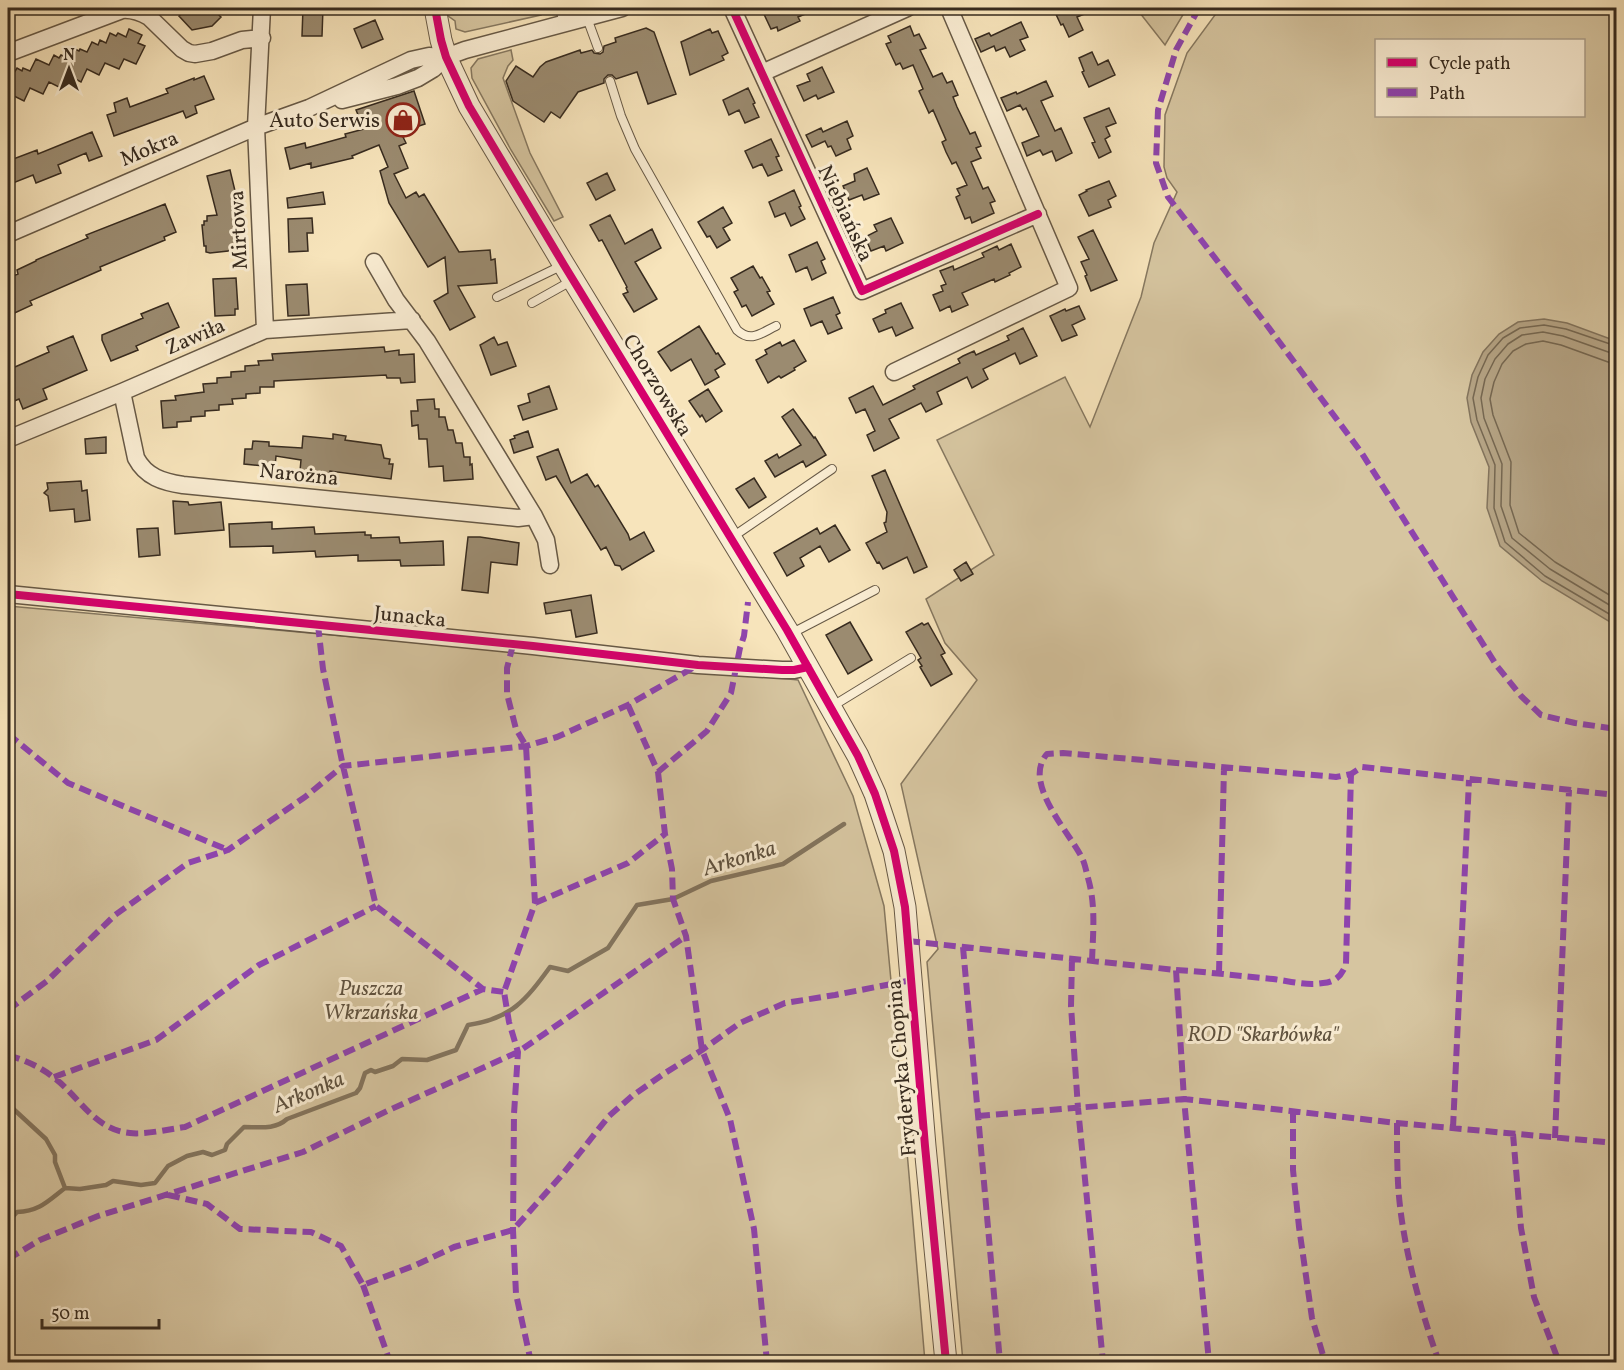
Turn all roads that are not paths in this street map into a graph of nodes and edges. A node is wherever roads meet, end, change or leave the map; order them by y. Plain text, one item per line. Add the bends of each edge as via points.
1 (262, 8) edge
2 (435, 8) edge
3 (622, 8) edge
4 (732, 8) edge
5 (907, 8) edge
6 (949, 8) edge
7 (151, 12) edge
8 (90, 15) edge
9 (562, 15) edge
10 (588, 18) junction
11 (262, 38) junction
12 (598, 48) dead end
13 (8, 53) edge
14 (446, 57) junction
15 (762, 73) junction
16 (610, 81) dead end
17 (256, 127) junction
18 (1038, 214) junction
19 (8, 234) edge
20 (374, 262) dead end
21 (568, 272) junction
22 (497, 297) dead end
23 (532, 303) dead end
24 (412, 320) junction
25 (776, 326) dead end
26 (266, 330) junction
27 (894, 372) dead end
28 (122, 392) junction
29 (8, 439) edge
30 (832, 469) dead end
31 (534, 516) junction
32 (731, 538) junction
33 (550, 565) dead end
34 (875, 590) dead end
35 (8, 594) edge
36 (798, 630) dead end
37 (911, 658) dead end
38 (808, 667) junction
39 (831, 707) junction
40 (867, 775) joint
41 (946, 1362) edge

1 - 11 street, Mirtowa
2 - 14 street, Chorzowska
3 - 10 street, Mokra
4 - 15 street, Niebiańska
5 - 15 street
6 - 18 street
7 - 8 street via 122,10
7 - 11 street via 189,53
8 - 13 street
9 - 10 street, Mokra
9 - 14 street, Mokra
10 - 12 lane
11 - 17 street, Mirtowa
14 - 17 street, Mokra via 411,60 309,108
14 - 21 street, Chorzowska via 469,106
15 - 18 street, Niebiańska via 862,291
16 - 25 lane via 635,149 737,330 754,337
17 - 19 street, Mokra
17 - 26 street, Mirtowa
18 - 27 street via 1069,288
20 - 24 street
21 - 22 lane
21 - 23 lane
21 - 32 street, Chorzowska
24 - 26 street, Zawiła
24 - 31 street
26 - 28 street, Zawiła
28 - 29 street, Zawiła
28 - 31 street, Narożna via 136,458 157,479 183,485 518,518
30 - 32 lane
31 - 33 street via 546,540
32 - 38 street, Chorzowska
34 - 36 lane
35 - 38 street, Junacka via 698,665 782,670
37 - 39 lane
38 - 39 street, Chorzowska
39 - 40 street, Chorzowska
40 - 41 street, Fryderyka Chopina via 889,833 904,898

